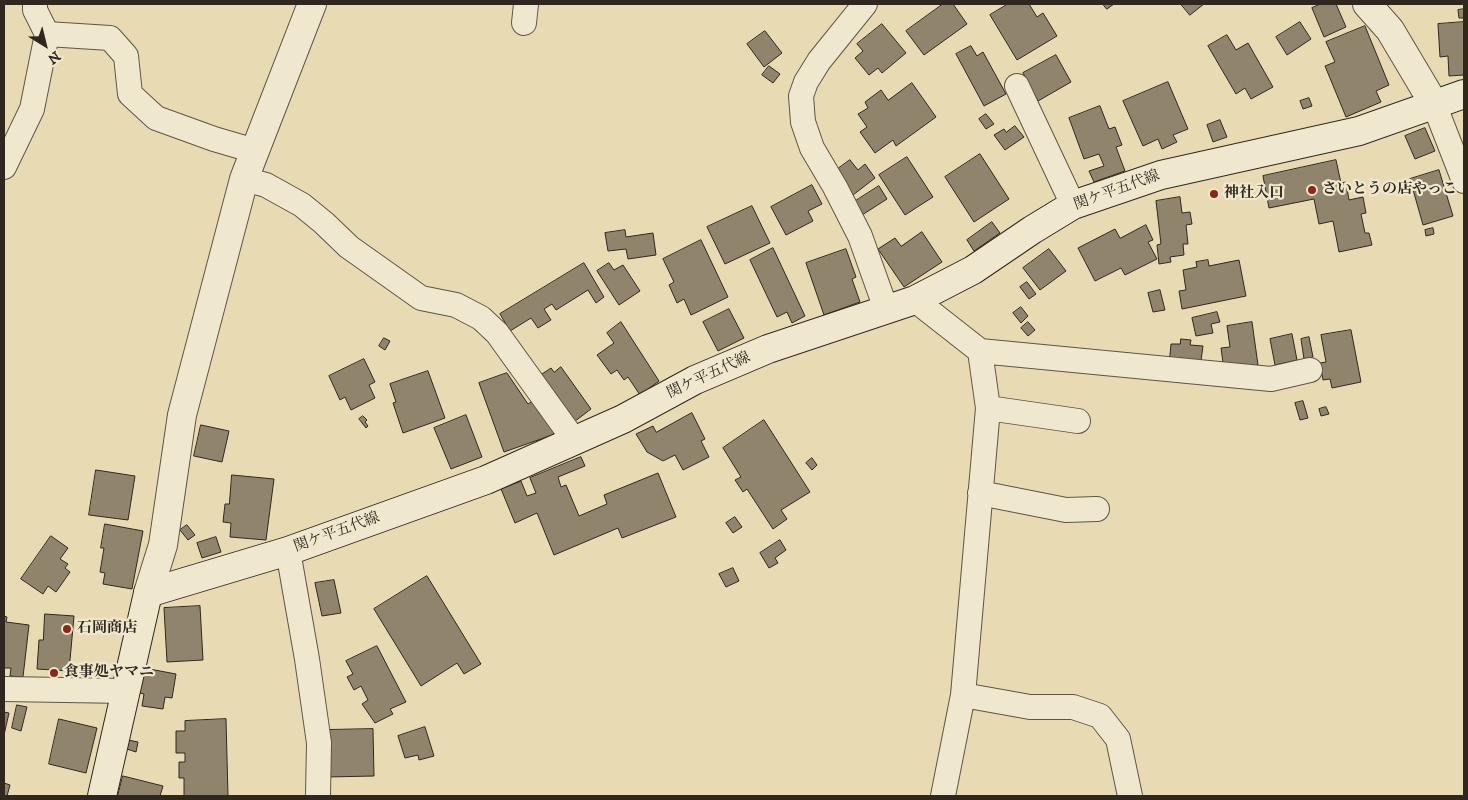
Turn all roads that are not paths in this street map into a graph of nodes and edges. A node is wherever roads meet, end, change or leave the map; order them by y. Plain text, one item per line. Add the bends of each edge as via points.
1 (35, 4) edge
2 (312, 4) edge
3 (865, 4) edge
4 (1367, 4) edge
5 (48, 34) junction
6 (1018, 86) dead end
7 (1464, 94) edge
8 (1434, 104) junction
9 (255, 151) junction
10 (4, 167) edge
11 (244, 179) junction
12 (1464, 181) edge
13 (1073, 205) junction
14 (915, 300) junction
15 (886, 309) junction
16 (980, 351) junction
17 (1310, 370) dead end
18 (988, 408) junction
19 (1078, 421) dead end
20 (574, 440) junction
21 (980, 493) junction
22 (1098, 509) dead end
23 (288, 550) junction
24 (148, 593) junction
25 (4, 689) edge
26 (126, 691) junction
27 (963, 695) junction
28 (102, 796) edge
29 (318, 796) edge
30 (943, 796) edge
31 (1130, 796) edge

1 - 5 street
2 - 9 main road
3 - 15 street via 819,61 801,96 803,122 812,148 860,236
4 - 8 main road via 1390,30
5 - 9 street via 110,38 126,56 130,94 156,118
5 - 10 street via 32,109
6 - 13 street
7 - 8 main road, 関ケ平五代線
8 - 12 street
8 - 13 main road, 関ケ平五代線 via 1359,131 1161,175
9 - 11 main road
11 - 20 street via 266,185 302,205 348,247 421,298 456,305 482,318 498,333
11 - 24 main road via 182,415 163,545
13 - 14 main road, 関ケ平五代線 via 973,270
14 - 15 main road, 関ケ平五代線
14 - 16 street
15 - 20 main road, 関ケ平五代線 via 768,349 695,380 623,419
16 - 17 street via 1271,378
16 - 18 street
18 - 19 street
18 - 21 street
20 - 23 main road, 関ケ平五代線 via 486,480
21 - 22 street via 1066,510
21 - 27 street
23 - 24 main road, 関ケ平五代線
23 - 29 street via 319,743
24 - 26 main road
25 - 26 street
26 - 28 main road
27 - 30 street
27 - 31 street via 1030,707 1072,706 1100,716 1118,739

